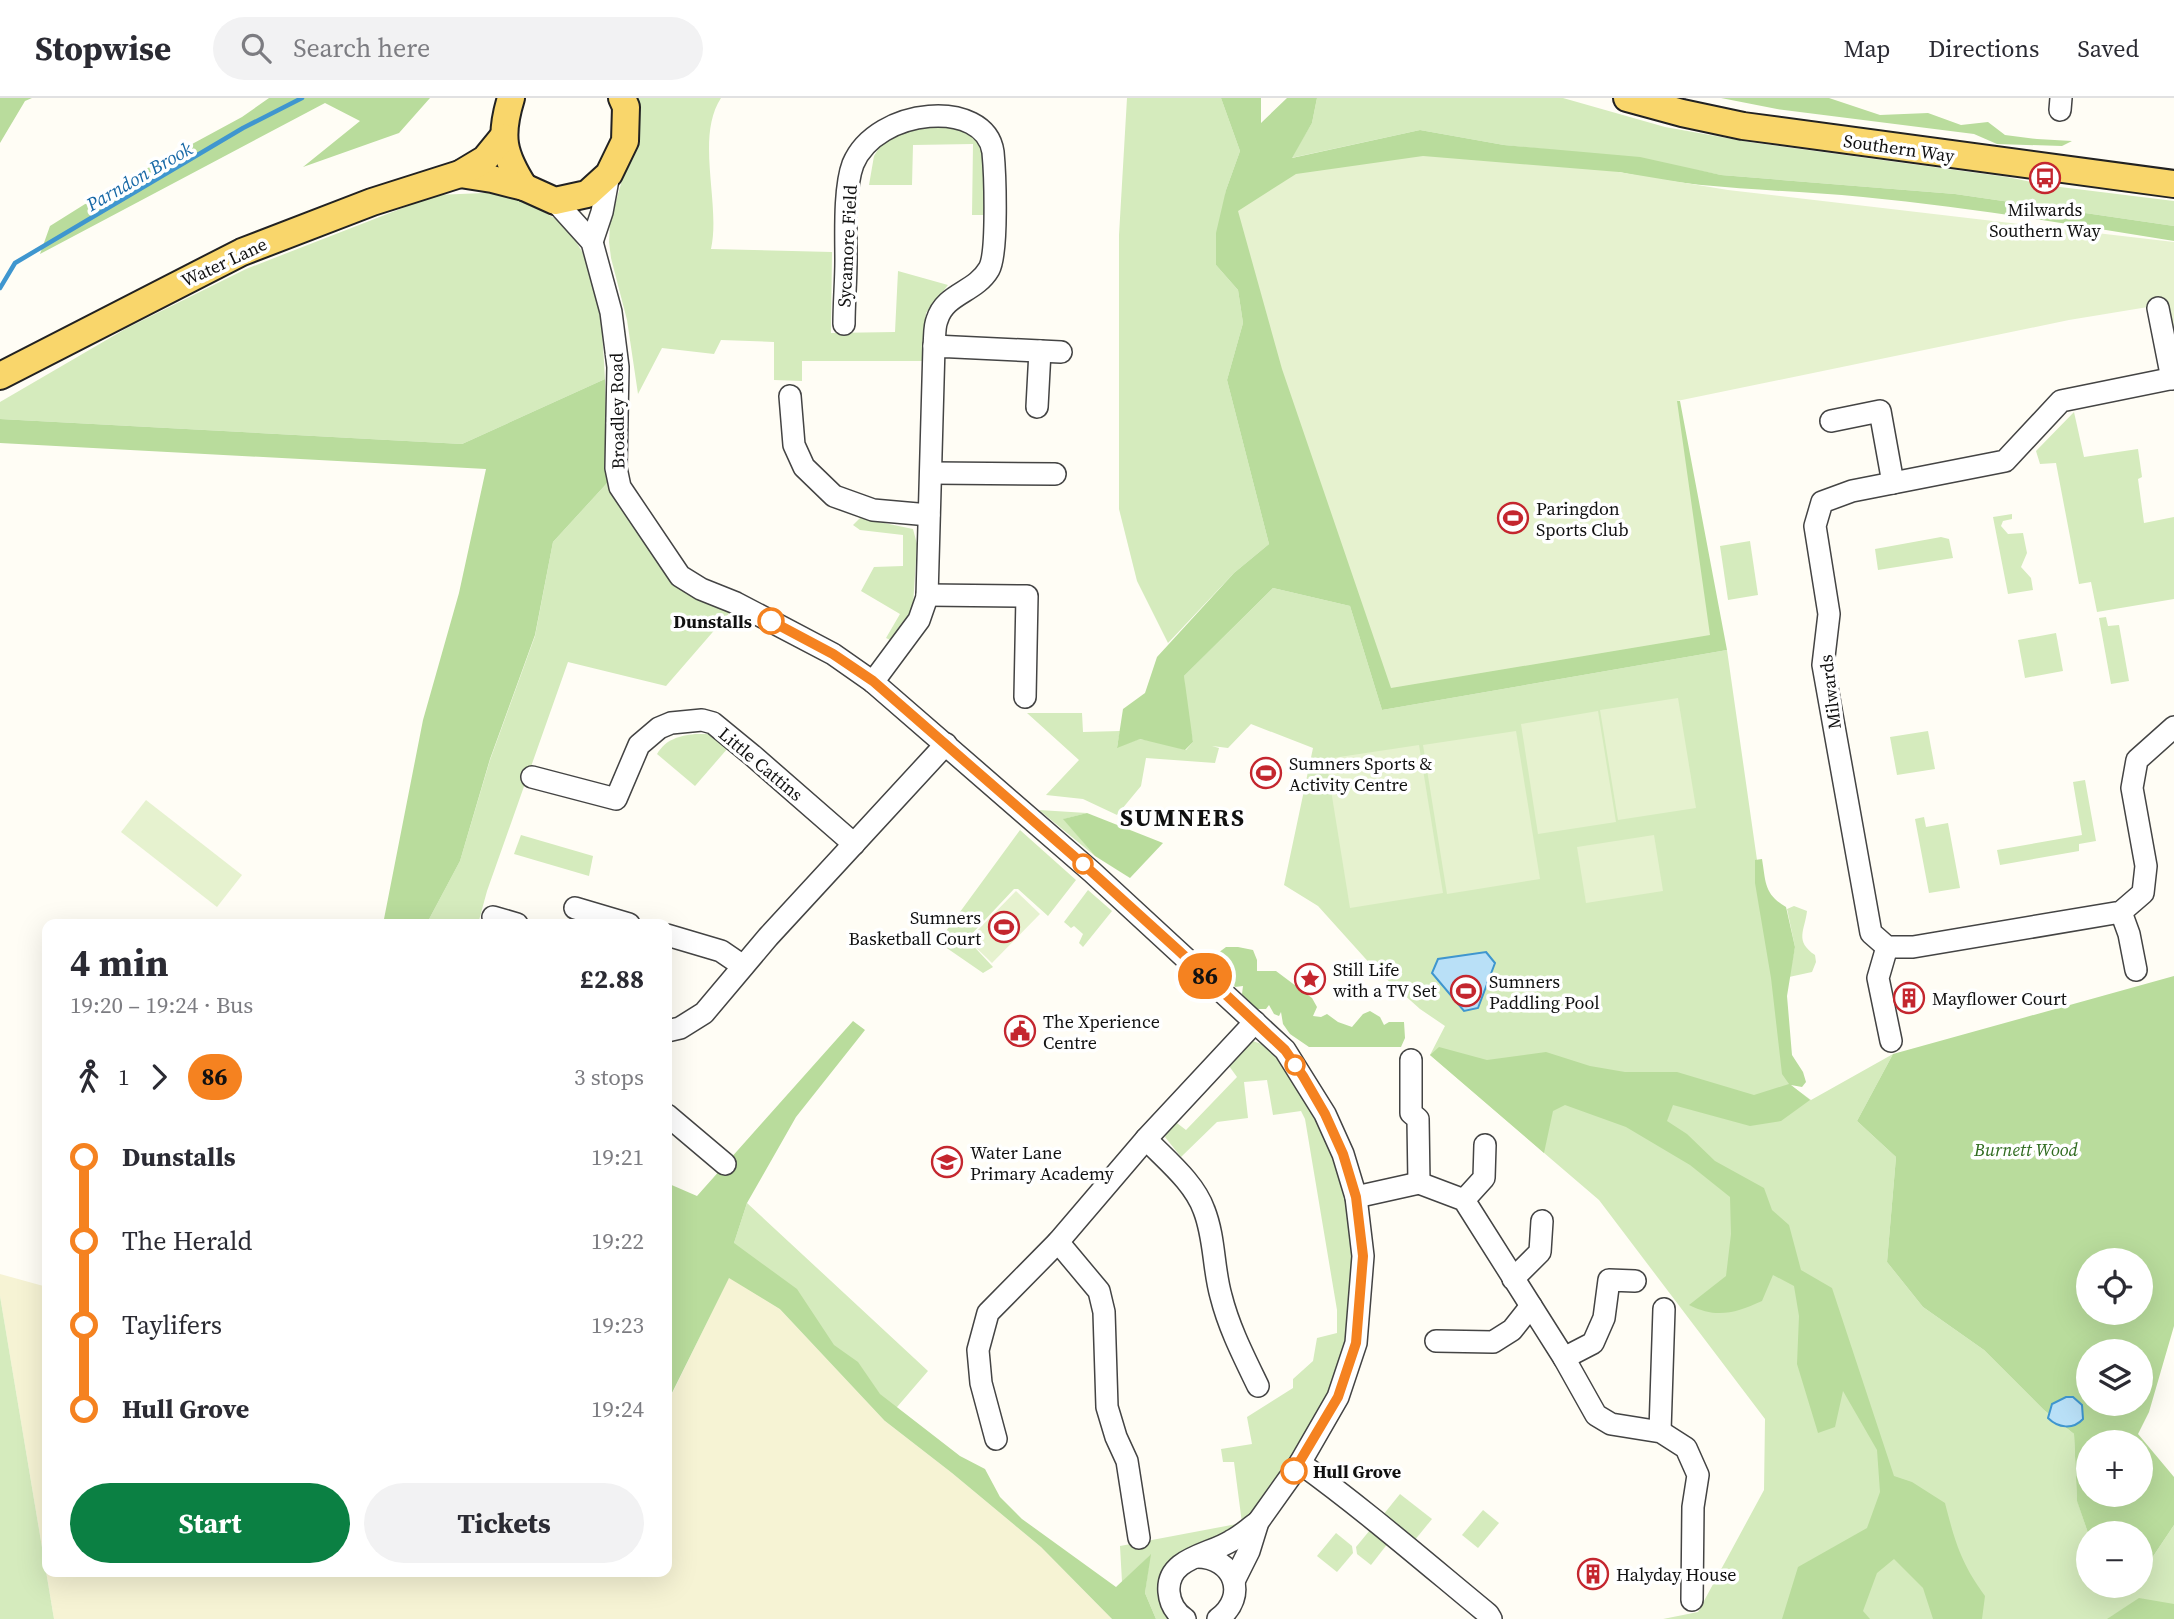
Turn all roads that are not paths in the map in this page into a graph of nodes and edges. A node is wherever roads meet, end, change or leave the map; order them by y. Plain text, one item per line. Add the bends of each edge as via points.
1 (511, 98) edge
2 (1626, 98) edge
3 (626, 101) edge
4 (503, 137) junction
5 (460, 174) junction
6 (609, 174) junction
7 (2174, 184) edge
8 (524, 187) junction
9 (555, 201) junction
10 (592, 242) junction
11 (2158, 308) dead end
12 (844, 324) dead end
13 (934, 346) junction
14 (0, 376) edge
15 (2173, 379) edge
16 (790, 396) dead end
17 (1037, 407) dead end
18 (1831, 421) dead end
19 (932, 473) junction
20 (1055, 474) dead end
21 (1893, 483) junction
22 (929, 515) junction
23 (927, 595) junction
24 (873, 681) junction
25 (1026, 697) dead end
26 (2174, 727) edge
27 (946, 744) junction
28 (533, 777) dead end
29 (854, 844) junction
30 (575, 908) dead end
31 (2121, 912) junction
32 (493, 917) dead end
33 (500, 919) edge
34 (612, 919) edge
35 (672, 936) edge
36 (1887, 947) junction
37 (743, 966) junction
38 (2136, 970) dead end
39 (1255, 1022) junction
40 (672, 1030) edge
41 (1891, 1041) dead end
42 (1411, 1060) dead end
43 (672, 1119) edge
44 (1146, 1139) junction
45 (1485, 1145) dead end
46 (725, 1164) dead end
47 (1419, 1183) junction
48 (1356, 1197) junction
49 (1464, 1200) junction
50 (1542, 1221) dead end
51 (1058, 1242) junction
52 (1513, 1279) junction
53 (1634, 1281) dead end
54 (1531, 1307) junction
55 (1664, 1309) dead end
56 (1436, 1341) dead end
57 (1564, 1357) junction
58 (1258, 1386) dead end
59 (1660, 1431) junction
60 (996, 1440) dead end
61 (1300, 1463) junction
62 (1258, 1522) junction
63 (1139, 1538) dead end
64 (1197, 1558) junction
65 (1234, 1581) junction
66 (1692, 1600) dead end
67 (1185, 1619) edge
68 (1218, 1619) edge
69 (1491, 1619) edge

1 - 4 main road
2 - 7 main road, Southern Way via 1743,126
3 - 6 main road via 625,141
4 - 5 main road, Water Lane via 485,159
4 - 8 main road via 509,164
5 - 8 main road, Water Lane
5 - 14 main road, Water Lane via 361,205 242,252
6 - 9 main road via 587,194
6 - 10 street
8 - 9 main road, Water Lane
9 - 10 street, Broadley Road
10 - 24 street, Broadley Road via 616,341 620,487 680,576 833,654
11 - 15 street, Milwards
12 - 13 street, Sycamore Field via 852,166 867,140 921,103 967,103 984,120 993,150 990,267 975,286 947,302 937,320
13 - 17 street via 1051,352
13 - 19 street
15 - 21 street, Milwards via 2061,401 2005,461
16 - 22 street via 794,445 804,467 834,496 873,510
18 - 21 street via 1880,411
19 - 20 street
19 - 22 street
21 - 36 street, Milwards via 1822,502 1815,526 1829,614 1824,673 1871,933
22 - 23 street
23 - 24 street via 919,620
23 - 25 street via 1027,596
24 - 27 street, Broadley Road
26 - 31 street via 2137,760 2132,788 2146,866 2143,894
27 - 29 street
27 - 39 street, Broadley Road
28 - 29 street, Little Cattins via 617,799 639,745 671,723 702,720 713,723
29 - 37 street
30 - 34 street
31 - 36 street via 1913,947
31 - 38 street
32 - 33 street
35 - 37 street via 721,951
36 - 41 street via 1878,978
37 - 40 street via 704,1013
39 - 44 street
39 - 48 street, Broadley Road via 1285,1050 1314,1095 1343,1154
42 - 47 street
43 - 46 street
44 - 51 street
44 - 58 street via 1184,1178 1203,1208 1220,1294
45 - 49 street via 1484,1178
47 - 48 street
47 - 49 street
48 - 61 street, Broadley Road via 1363,1256 1356,1343 1338,1397
49 - 52 street
50 - 52 street via 1541,1252
51 - 60 street via 988,1313 978,1350 981,1383
51 - 63 street via 1099,1291 1104,1312 1107,1407 1128,1461
52 - 54 street
53 - 57 street via 1609,1280 1604,1318 1593,1343
54 - 56 street via 1512,1330 1493,1342
54 - 57 street
55 - 59 street
57 - 59 street via 1596,1415 1611,1424
59 - 66 street via 1686,1448 1698,1475
61 - 62 street, Broadley Road
61 - 69 street
62 - 64 street, Broadley Road via 1231,1542
62 - 65 street, Broadley Road
64 - 65 street via 1215,1560
64 - 67 street, Broadley Road via 1178,1567 1168,1586 1172,1607
65 - 68 street, Broadley Road via 1233,1602

